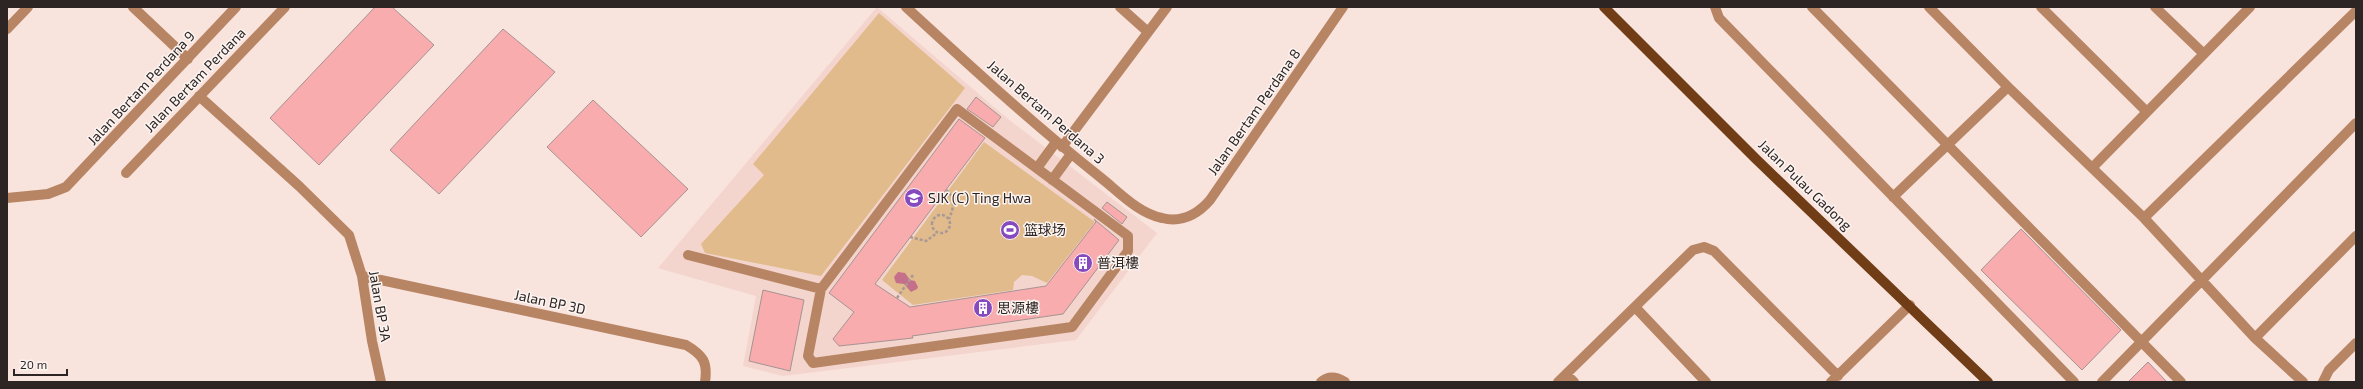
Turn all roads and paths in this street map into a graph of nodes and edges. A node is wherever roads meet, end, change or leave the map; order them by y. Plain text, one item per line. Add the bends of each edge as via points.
1 (28, 7) edge
2 (133, 7) edge
3 (236, 7) edge
4 (285, 7) edge
5 (906, 7) edge
6 (1120, 7) edge
7 (1167, 7) edge
8 (1343, 7) edge
9 (1604, 7) edge
10 (1715, 7) edge
11 (1812, 7) edge
12 (1929, 7) edge
13 (2041, 7) edge
14 (2155, 7) edge
15 (2250, 7) edge
16 (2356, 11) edge
17 (7, 29) edge
18 (1148, 32) junction
19 (2204, 54) junction
20 (188, 59) junction
21 (2008, 86) junction
22 (199, 96) junction
23 (2147, 112) junction
24 (2356, 123) edge
25 (1059, 145) junction
26 (1947, 145) junction
27 (1071, 154) junction
28 (1037, 168) junction
29 (2092, 168) junction
30 (126, 173) dead end
31 (1052, 180) junction
32 (946, 190) dead end
33 (1893, 197) junction
34 (7, 198) edge
35 (2144, 218) junction
36 (949, 219) junction
37 (1177, 220) joint
38 (937, 233) junction
39 (2356, 236) edge
40 (910, 237) dead end
41 (688, 255) dead end
42 (912, 274) dead end
43 (362, 276) junction
44 (2203, 279) junction
45 (821, 289) junction
46 (896, 298) dead end
47 (1910, 305) junction
48 (1635, 307) junction
49 (2255, 338) junction
50 (2141, 342) junction
51 (2356, 343) edge
52 (1566, 374) junction
53 (1835, 379) edge
54 (381, 382) edge
55 (705, 382) edge
56 (1321, 382) edge
57 (1345, 382) edge
58 (1558, 382) edge
59 (1574, 382) edge
60 (1706, 382) edge
61 (1988, 382) edge
62 (2074, 382) edge
63 (2102, 382) edge
64 (2181, 382) edge
65 (2303, 382) edge
66 (2323, 382) edge

1 - 17 street
2 - 20 street
3 - 20 street, Jalan Bertam Perdana 9
4 - 22 street, Jalan Bertam Perdana
5 - 25 street, Jalan Bertam Perdana 3
6 - 18 street
7 - 18 street
8 - 37 street, Jalan Bertam Perdana 8 via 1210,200 1200,210
9 - 47 main road, Jalan Pulau Gadong via 1756,159
10 - 33 street via 1719,18
11 - 26 street
12 - 21 street
13 - 23 street
14 - 19 street
15 - 19 street
16 - 35 street
18 - 25 street
19 - 23 street
20 - 34 street, Jalan Bertam Perdana 9 via 66,188 48,194
21 - 26 street
21 - 29 street
22 - 30 street, Jalan Bertam Perdana
22 - 43 street, Jalan BP 3A via 349,235
23 - 29 street
24 - 44 street
25 - 27 street, Jalan Bertam Perdana 3
25 - 28 street
26 - 33 street
26 - 50 street
27 - 31 street
27 - 37 street, Jalan Bertam Perdana 3 via 1146,213
28 - 31 street
28 - 45 street via 957,109
29 - 35 street
31 - 45 street via 1128,236 1128,251 1072,327 814,362 808,356
32 - 36 path via 954,203
33 - 62 street
35 - 44 street
36 - 38 path via 949,230
36 - 38 path via 942,215 934,219 932,225
38 - 40 path via 926,241
39 - 49 street
41 - 45 street
42 - 46 path
43 - 54 street, Jalan BP 3A
43 - 55 street, Jalan BP 3D via 686,345 699,353 707,368
44 - 49 street
44 - 50 street
47 - 53 street
47 - 61 main road, Jalan Pulau Gadong
48 - 52 street
48 - 53 street via 1693,250 1704,247 1714,251
48 - 60 street
49 - 65 street
50 - 63 street
50 - 64 street
51 - 66 street via 2329,370
52 - 58 street
52 - 59 street
56 - 57 street via 1326,378

